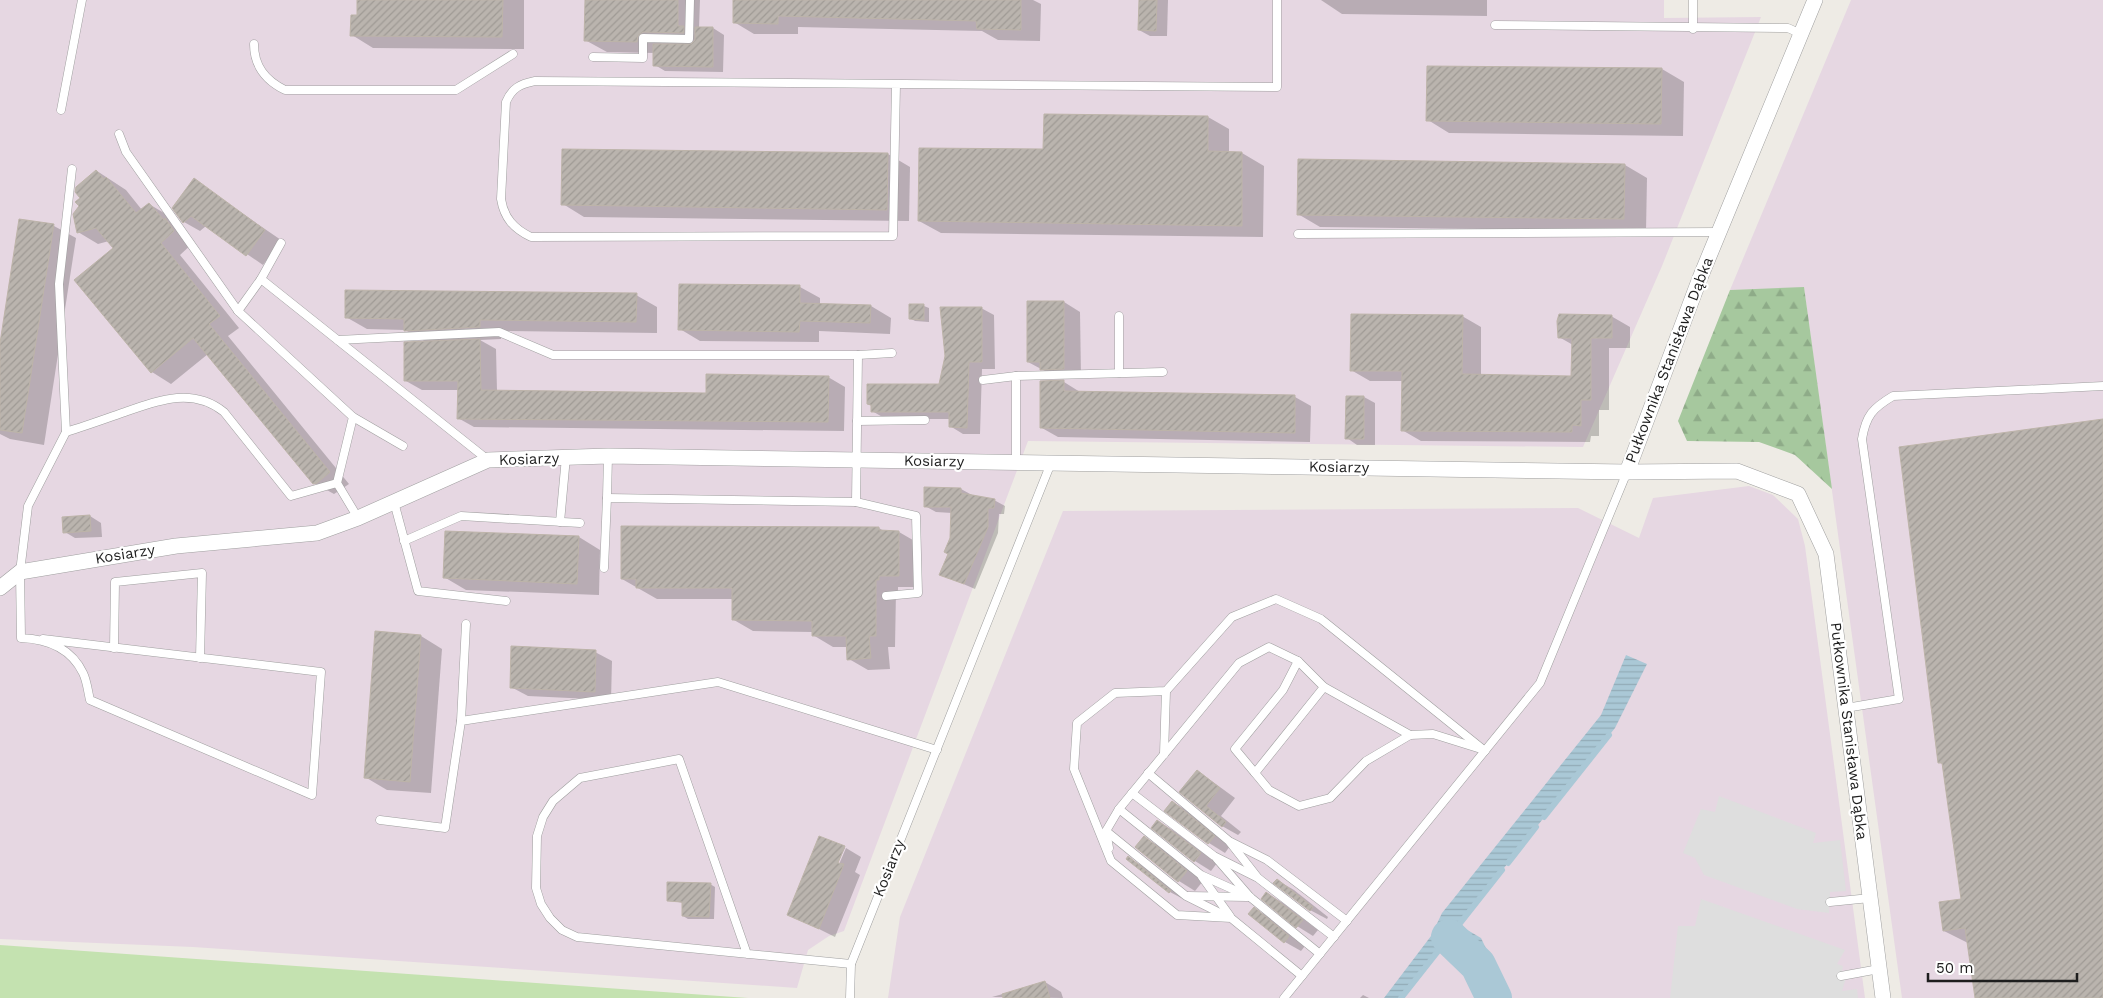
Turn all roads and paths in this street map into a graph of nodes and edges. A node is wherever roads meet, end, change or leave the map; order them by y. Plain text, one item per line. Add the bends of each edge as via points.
1 (82, 0) edge
2 (690, 0) edge
3 (1277, 0) edge
4 (1693, 0) edge
5 (1815, 0) edge
6 (1495, 25) dead end
7 (1693, 29) junction
8 (1802, 34) junction
9 (254, 44) dead end
10 (512, 54) dead end
11 (593, 57) dead end
12 (896, 84) junction
13 (61, 110) dead end
14 (119, 134) dead end
15 (72, 169) dead end
16 (1719, 232) junction
17 (1298, 234) dead end
18 (281, 244) dead end
19 (262, 280) junction
20 (238, 312) junction
21 (1119, 316) dead end
22 (338, 340) junction
23 (892, 353) dead end
24 (858, 355) junction
25 (1163, 372) dead end
26 (1119, 374) junction
27 (1016, 376) junction
28 (983, 380) dead end
29 (2103, 386) edge
30 (353, 417) junction
31 (925, 420) dead end
32 (857, 421) junction
33 (66, 432) junction
34 (403, 446) dead end
35 (608, 456) junction
36 (566, 457) junction
37 (488, 460) junction
38 (856, 460) junction
39 (1016, 462) junction
40 (1051, 463) junction
41 (1627, 472) junction
42 (337, 483) junction
43 (607, 498) junction
44 (394, 502) junction
45 (856, 502) junction
46 (358, 518) junction
47 (560, 522) junction
48 (580, 523) dead end
49 (404, 541) junction
50 (604, 568) dead end
51 (20, 572) junction
52 (0, 588) edge
53 (886, 596) dead end
54 (506, 601) dead end
55 (466, 624) dead end
56 (43, 639) junction
57 (114, 648) junction
58 (200, 658) junction
59 (1298, 661) junction
60 (1324, 686) junction
61 (1166, 691) junction
62 (1846, 708) junction
63 (461, 721) junction
64 (1410, 735) junction
65 (937, 750) junction
66 (1485, 751) junction
67 (1164, 754) junction
68 (1148, 773) junction
69 (1256, 773) junction
70 (1132, 793) junction
71 (1119, 809) junction
72 (380, 820) dead end
73 (1106, 831) junction
74 (1229, 841) junction
75 (1214, 856) junction
76 (1110, 861) junction
77 (1201, 875) junction
78 (1258, 878) junction
79 (1186, 896) junction
80 (1216, 897) junction
81 (1250, 897) junction
82 (1870, 898) junction
83 (1830, 902) dead end
84 (1231, 918) junction
85 (1346, 921) junction
86 (1334, 937) junction
87 (747, 954) junction
88 (1320, 954) junction
89 (851, 964) junction
90 (1879, 969) junction
91 (1302, 976) junction
92 (1841, 976) dead end
93 (850, 998) edge
94 (1284, 998) edge
95 (1883, 998) edge

1 - 13 lane
2 - 11 lane via 689,40 643,38 642,58
3 - 12 lane via 1277,87
4 - 7 lane
5 - 8 street, Pułkownika Stanisława Dąbka
6 - 7 lane
7 - 8 lane via 1788,28
8 - 16 street, Pułkownika Stanisława Dąbka
9 - 10 lane via 254,58 261,72 285,90 456,90
12 - 12 lane via 525,83 510,93 506,102 503,212 520,232 532,237 893,236
14 - 20 lane via 126,152
15 - 33 lane via 59,284
16 - 17 lane
16 - 41 street, Pułkownika Stanisława Dąbka
18 - 19 lane
19 - 20 lane
19 - 22 lane
20 - 30 lane
21 - 26 lane
22 - 24 lane via 499,332 552,355
22 - 37 lane
23 - 24 lane
24 - 32 lane
25 - 26 lane
26 - 27 lane
27 - 28 lane
27 - 39 lane
29 - 62 lane via 1893,396 1874,408 1864,424 1862,439 1899,699
30 - 34 lane
30 - 42 lane
31 - 32 lane
32 - 38 lane
33 - 42 lane via 163,399 196,398 213,403 224,412 291,496
33 - 51 lane via 28,506
35 - 36 street, Kosiarzy
35 - 38 street, Kosiarzy
35 - 43 lane
36 - 37 street, Kosiarzy
36 - 47 lane
37 - 44 street, Kosiarzy
38 - 39 street, Kosiarzy
38 - 45 lane
39 - 40 street, Kosiarzy
40 - 41 street, Kosiarzy
40 - 65 lane, Kosiarzy
41 - 62 street, Pułkownika Stanisława Dąbka via 1737,471 1798,494 1826,554
41 - 66 lane via 1540,683
42 - 46 lane
43 - 45 lane
43 - 50 lane
44 - 46 street, Kosiarzy
44 - 49 lane
45 - 53 lane via 916,516 918,594
46 - 51 street, Kosiarzy via 318,533 176,546
47 - 48 lane
47 - 49 lane via 461,516
49 - 54 lane via 418,591
51 - 52 street, Kosiarzy
51 - 56 lane via 21,638
55 - 63 lane
56 - 57 lane
56 - 58 lane via 64,650 84,673 90,700 312,795 321,672
57 - 58 lane
57 - 58 lane via 115,582 202,573
59 - 60 lane
59 - 67 lane via 1269,647 1239,663
59 - 69 lane via 1283,690 1235,749
60 - 64 lane
60 - 69 lane
61 - 66 lane via 1232,617 1276,599 1321,619
61 - 67 lane
61 - 76 lane via 1115,693 1077,723 1074,769
62 - 82 street, Pułkownika Stanisława Dąbka
63 - 65 lane via 718,682
63 - 72 lane via 445,828
64 - 66 lane via 1433,734
64 - 69 lane via 1366,761 1330,798 1299,806 1269,790
65 - 89 lane, Kosiarzy
66 - 85 lane
67 - 68 lane
68 - 70 lane
68 - 74 lane
70 - 71 lane
70 - 75 lane
71 - 73 lane
71 - 77 lane
73 - 76 lane
73 - 79 lane
74 - 78 lane
74 - 85 lane via 1267,860
75 - 78 lane
75 - 81 lane
76 - 84 lane via 1177,915
77 - 80 lane
77 - 81 lane
78 - 86 lane
79 - 80 lane
79 - 84 lane
80 - 81 lane
80 - 84 lane
81 - 88 lane
82 - 83 lane
82 - 90 street, Pułkownika Stanisława Dąbka
84 - 91 lane
85 - 86 lane
86 - 88 lane
87 - 87 lane via 577,937 562,930 541,904 536,888 537,836 553,801 580,778 679,759
87 - 89 lane
88 - 91 lane
89 - 93 lane, Kosiarzy
90 - 92 lane
90 - 95 street, Pułkownika Stanisława Dąbka
91 - 94 lane

